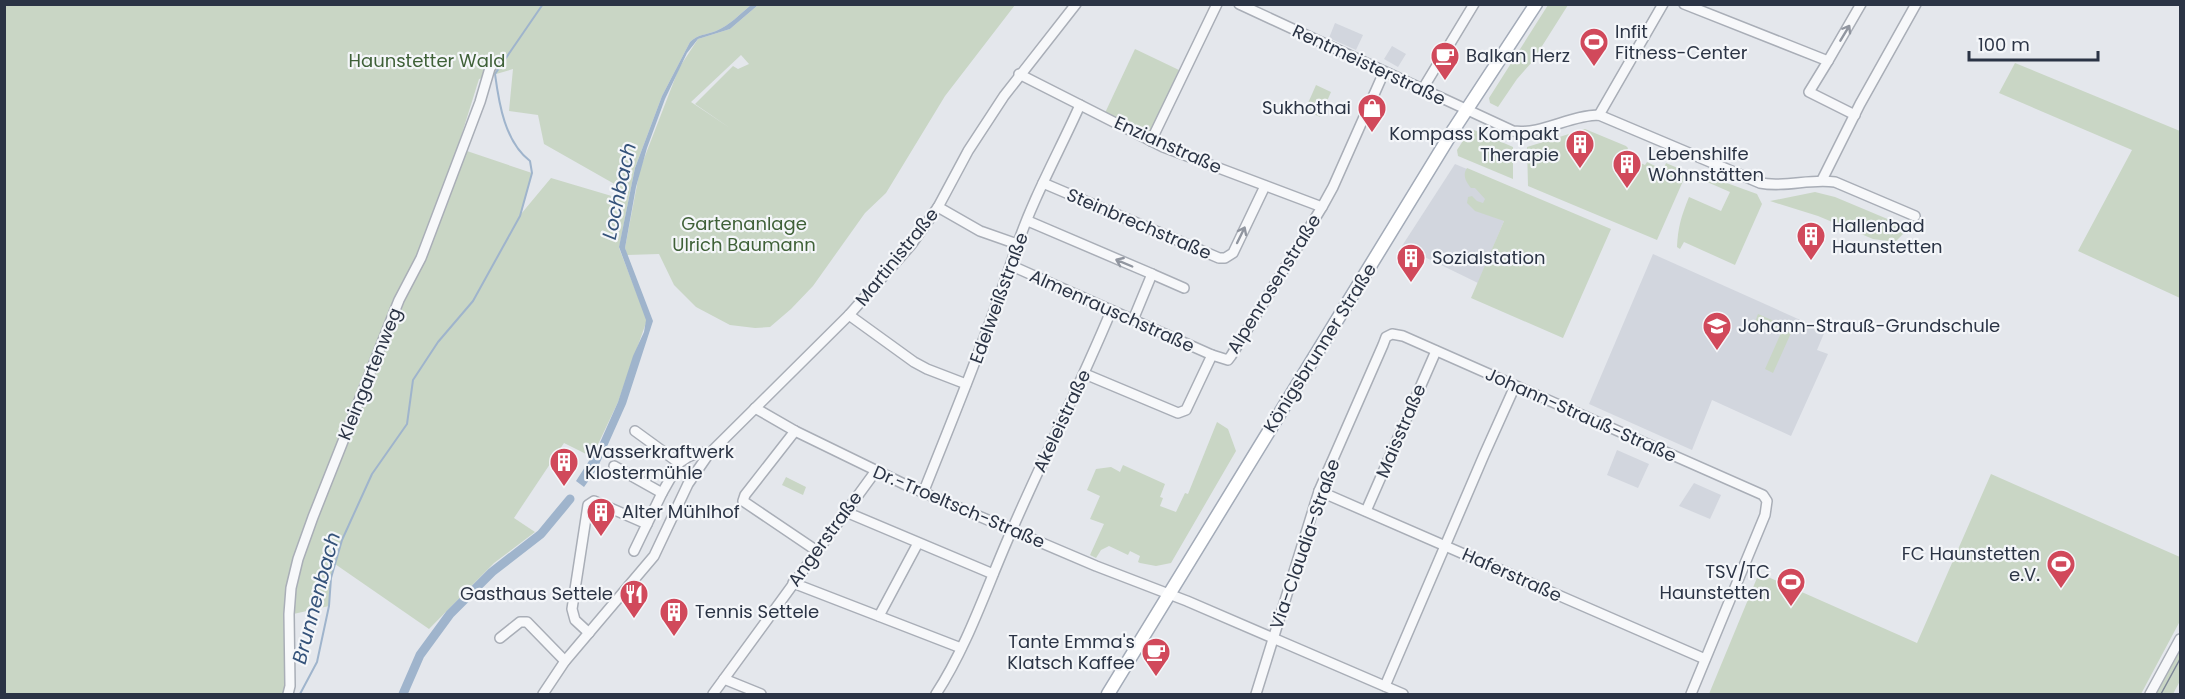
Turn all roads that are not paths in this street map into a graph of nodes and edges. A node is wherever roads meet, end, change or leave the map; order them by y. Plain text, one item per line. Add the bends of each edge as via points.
1 (1076, 4) edge
2 (1217, 4) edge
3 (1239, 4) edge
4 (1536, 4) edge
5 (1663, 4) edge
6 (1684, 4) edge
7 (1861, 4) edge
8 (1916, 4) edge
9 (1471, 5) edge
10 (1828, 61) junction
11 (494, 63) dead end
12 (1384, 72) junction
13 (1019, 74) junction
14 (1422, 90) junction
15 (1080, 105) junction
16 (1467, 111) junction
17 (1599, 115) junction
18 (1855, 115) junction
19 (1152, 141) junction
20 (1822, 180) junction
21 (1043, 183) junction
22 (1265, 186) junction
23 (938, 207) junction
24 (1322, 207) junction
25 (1915, 216) dead end
26 (1028, 221) junction
27 (1017, 244) junction
28 (1012, 266) junction
29 (1152, 274) junction
30 (1184, 288) dead end
31 (1111, 311) junction
32 (849, 315) junction
33 (1133, 320) junction
34 (1392, 334) joint
35 (1436, 351) junction
36 (1212, 356) junction
37 (1085, 374) junction
38 (966, 384) junction
39 (1515, 386) junction
40 (756, 408) junction
41 (635, 431) dead end
42 (795, 431) junction
43 (708, 455) junction
44 (679, 463) junction
45 (614, 466) dead end
46 (875, 472) junction
47 (1319, 490) junction
48 (662, 493) junction
49 (923, 493) junction
50 (1366, 511) junction
51 (846, 512) junction
52 (647, 524) junction
53 (1011, 531) junction
54 (918, 543) junction
55 (1446, 546) junction
56 (634, 551) dead end
57 (817, 551) junction
58 (993, 574) junction
59 (793, 583) junction
60 (1169, 595) junction
61 (879, 616) junction
62 (589, 633) junction
63 (500, 638) dead end
64 (1273, 639) junction
65 (2181, 639) edge
66 (961, 648) junction
67 (1705, 659) junction
68 (565, 661) junction
69 (724, 679) junction
70 (1385, 686) junction
71 (288, 694) edge
72 (543, 694) edge
73 (712, 694) edge
74 (761, 694) edge
75 (936, 694) edge
76 (1108, 694) edge
77 (1256, 694) edge
78 (1403, 694) edge
79 (1691, 694) edge
80 (2150, 694) edge

1 - 13 street, Martinistraße
2 - 19 street
3 - 12 street, Rentmeisterstraße
4 - 16 main road, Königsbrunner Straße
5 - 17 street
6 - 10 street
10 -> 7 street
8 - 18 street
9 - 14 street
10 - 18 street via 1809,92
11 - 71 street, Kleingartenweg via 421,258 399,300 298,559 289,606
12 - 14 street, Rentmeisterstraße
12 - 24 street, Alpenrosenstraße
13 - 15 street, Enzianstraße
13 - 23 street, Martinistraße via 984,125
14 - 16 street, Rentmeisterstraße
15 - 19 street, Enzianstraße
15 - 21 street, Edelweißstraße
16 - 17 street, Rentmeisterstraße via 1522,132
16 - 60 main road, Königsbrunner Straße
17 - 20 street via 1760,183 1785,186
18 - 20 street
19 - 22 street, Enzianstraße
20 - 25 street
21 -> 22 street, Steinbrechstraße via 1219,258 1233,253
21 - 26 street, Edelweißstraße
22 - 24 street, Enzianstraße
23 - 27 street, Almenrauschstraße via 980,231
23 - 32 street, Martinistraße
24 - 36 street, Alpenrosenstraße via 1231,356 1228,360
26 - 27 street, Edelweißstraße
29 -> 26 street
27 - 28 street, Edelweißstraße
28 - 31 street, Almenrauschstraße
28 - 38 street, Edelweißstraße
29 - 30 street
29 - 33 street
31 - 33 street, Almenrauschstraße
31 - 37 street, Akeleistraße
32 - 38 street via 914,362
32 - 40 street, Martinistraße
33 - 36 street, Almenrauschstraße
34 - 35 street, Johann-Strauß-Straße
34 - 47 street, Via-Claudia-Straße via 1386,337
35 - 39 street, Johann-Strauß-Straße
35 - 50 street, Maisstraße
36 - 37 street, Alpenrosenstraße via 1186,410 1178,413
37 - 53 street, Akeleistraße
38 - 49 street, Edelweißstraße
39 - 55 street
39 - 67 street, Johann-Strauß-Straße via 1756,491 1767,501 1765,515
40 - 42 street, Dr.-Troeltsch-Straße
40 - 43 street, Martinistraße
41 - 44 street
42 - 46 street, Dr.-Troeltsch-Straße
42 - 57 street via 743,501
43 - 44 street via 700,452
43 - 62 street, Martinistraße via 688,484 654,556
44 - 48 street
45 - 48 street
46 - 49 street, Dr.-Troeltsch-Straße
46 - 51 street, Angerstraße
47 - 50 street, Haferstraße
47 - 64 street, Via-Claudia-Straße
48 - 52 street
49 - 53 street, Dr.-Troeltsch-Straße
50 - 55 street, Haferstraße
51 - 54 street
51 - 57 street, Angerstraße
52 - 56 street
52 - 62 street via 594,501 588,505 572,609 575,620
53 - 58 street, Akeleistraße
53 - 60 street, Dr.-Troeltsch-Straße
54 - 58 street
54 - 61 street
55 - 67 street, Haferstraße
55 - 70 street
57 - 59 street, Angerstraße
58 - 66 street, Akeleistraße
59 - 61 street
59 - 69 street, Angerstraße
60 - 64 street, Dr.-Troeltsch-Straße
60 - 76 main road, Königsbrunner Straße
61 - 66 street
62 - 68 street, Martinistraße
63 - 68 street via 520,622 526,622
64 - 70 street, Dr.-Troeltsch-Straße
64 - 77 street, Via-Claudia-Straße
65 - 80 street
66 - 75 street, Akeleistraße
67 - 79 street
68 - 72 street, Martinistraße
69 - 73 street, Angerstraße
69 - 74 street
70 - 78 street, Dr.-Troeltsch-Straße

